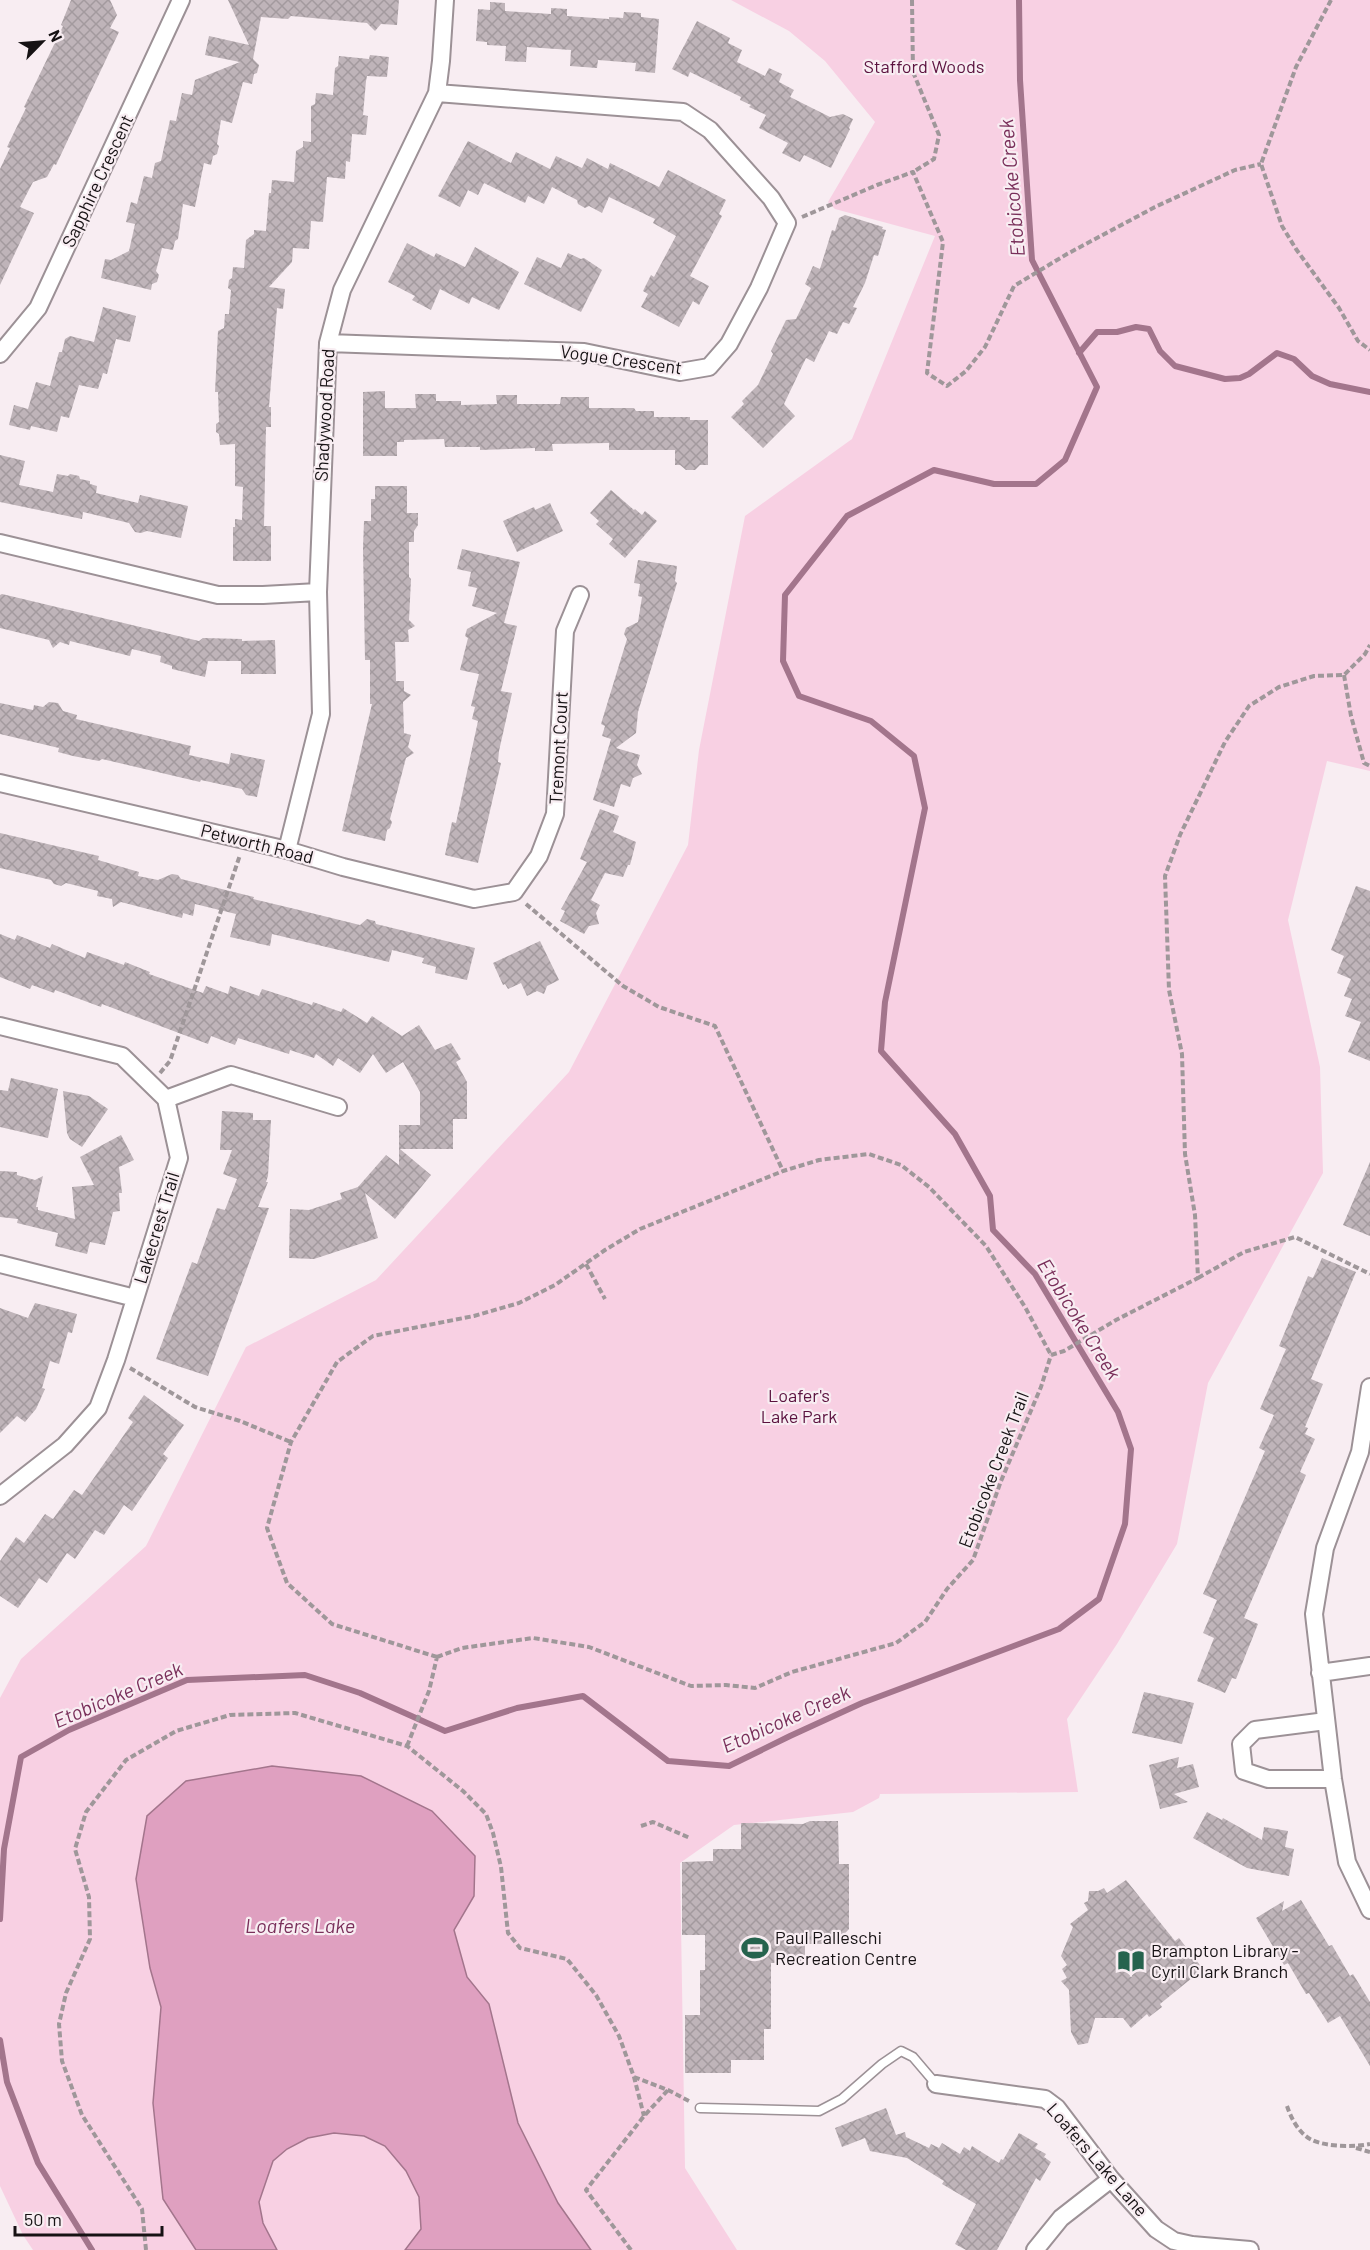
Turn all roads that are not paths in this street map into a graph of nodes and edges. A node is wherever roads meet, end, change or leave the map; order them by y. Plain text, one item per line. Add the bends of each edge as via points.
1 (182, 0) edge
2 (445, 0) edge
3 (437, 93) junction
4 (328, 343) junction
5 (0, 354) edge
6 (0, 543) edge
7 (318, 592) junction
8 (580, 595) dead end
9 (0, 783) edge
10 (287, 850) junction
11 (514, 892) joint
12 (0, 1026) edge
13 (166, 1099) junction
14 (338, 1107) dead end
15 (0, 1264) edge
16 (135, 1298) junction
17 (1370, 1387) edge
18 (0, 1496) edge
19 (1370, 1666) edge
20 (1320, 1673) junction
21 (1326, 1721) junction
22 (1333, 1779) junction
23 (1370, 1910) edge
24 (936, 2084) joint
25 (700, 2108) road end
26 (1111, 2178) junction
27 (1035, 2250) edge
28 (1250, 2250) edge

1 - 5 street, Sapphire Crescent via 38,308
2 - 3 street, Shadywood Road
3 - 4 street, Shadywood Road via 342,290
3 - 4 street, Vogue Crescent via 683,112 710,130 771,198 787,223 729,344 709,367 680,372 584,352
4 - 7 street, Shadywood Road
6 - 7 street via 218,595
7 - 10 street, Shadywood Road via 321,714
8 - 11 street, Tremont Court via 565,632 555,814 539,856
9 - 10 street, Petworth Road
10 - 11 street, Petworth Road via 474,899
12 - 13 street via 122,1056
13 - 14 street via 231,1075
13 - 16 street, Lakecrest Trail via 179,1158
15 - 16 street
16 - 18 street, Lakecrest Trail via 98,1408 65,1446
17 - 20 street via 1360,1452 1325,1548 1314,1614
19 - 20 street
20 - 21 street
21 - 22 street
21 - 22 street via 1255,1730 1241,1744 1244,1771 1268,1779
22 - 23 street via 1347,1862
24 - 25 lane via 913,2057 901,2051 842,2099 819,2111
24 - 26 street, Loafers Lake Lane via 1045,2099 1057,2108
26 - 27 street via 1061,2218
26 - 28 street, Loafers Lake Lane via 1156,2229 1174,2241

